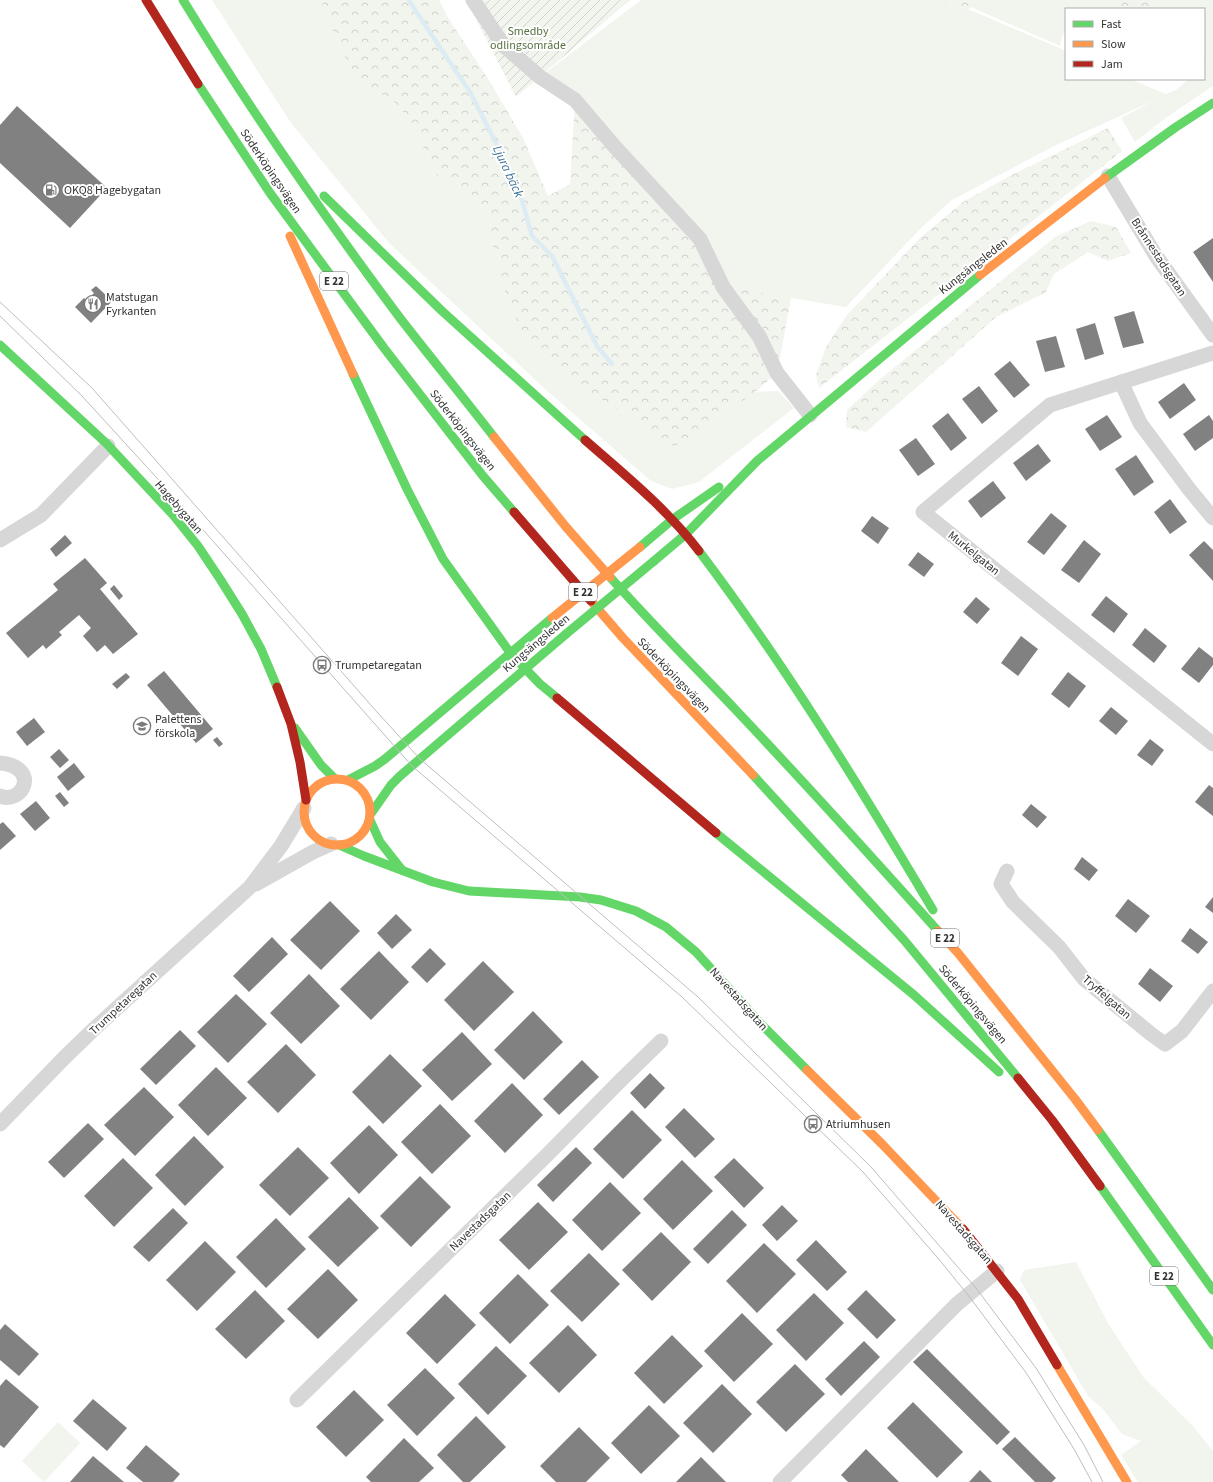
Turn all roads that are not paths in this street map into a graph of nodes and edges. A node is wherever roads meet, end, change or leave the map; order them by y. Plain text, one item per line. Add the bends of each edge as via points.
1 (146, 0) edge
2 (183, 0) edge
3 (473, 0) edge
4 (1213, 103) edge
5 (283, 155) junction
6 (1108, 176) junction
7 (270, 193) junction
8 (1213, 335) edge
9 (0, 345) edge
10 (1213, 353) edge
11 (1121, 382) junction
12 (810, 416) junction
13 (108, 446) junction
14 (757, 461) junction
15 (1213, 518) edge
16 (673, 519) junction
17 (686, 534) junction
18 (0, 540) edge
19 (511, 654) junction
20 (525, 669) junction
21 (290, 722) junction
22 (1213, 744) edge
23 (0, 763) edge
24 (334, 778) junction
25 (348, 780) junction
26 (0, 796) edge
27 (305, 804) junction
28 (370, 817) junction
29 (335, 845) junction
30 (403, 870) junction
31 (1007, 871) dead end
32 (250, 887) junction
33 (958, 953) junction
34 (1213, 991) edge
35 (661, 1041) dead end
36 (1052, 1120) junction
37 (0, 1124) edge
38 (998, 1272) junction
39 (1213, 1290) edge
40 (1213, 1345) edge
41 (297, 1400) dead end
42 (780, 1482) edge
43 (1127, 1482) edge

1 - 7 main road, Söderköpingsvägen / E 22
2 - 5 main road, Söderköpingsvägen / E 22
3 - 12 street via 504,46 540,77 575,100 700,239 723,286 759,336 777,373
4 - 6 main road, Kungsängsleden
5 - 16 main road via 514,378
5 - 33 main road, Söderköpingsvägen / E 22 via 401,319 566,526 643,614 744,719
6 - 8 street, Brånnestadsgatan via 1156,256
6 - 12 main road, Kungsängsleden via 968,284
7 - 19 main road via 427,530 443,559
7 - 36 main road, Söderköpingsvägen / E 22 via 384,348 488,482 623,638 904,940
9 - 13 main road, Hagebygatan
10 - 11 street, Murkelgatan
11 - 15 street via 1140,424
11 - 22 street, Murkelgatan via 1050,405 923,512
12 - 14 main road, Kungsängsleden
13 - 18 street via 41,515
13 - 21 main road, Hagebygatan via 174,515 224,583 257,643
14 - 16 main road, Kungsängsleden
14 - 17 main road, Kungsängsleden
16 - 17 main road
16 - 19 main road, Kungsängsleden, bridge
17 - 20 main road, Kungsängsleden, bridge
17 - 33 main road via 828,740 877,816
19 - 20 main road
19 - 25 main road, Kungsängsleden via 385,759
20 - 28 main road, Kungsängsleden via 400,776
20 - 36 main road via 642,771 914,995
21 - 24 main road, Hagebygatan via 321,765
21 - 27 main road, Hagebygatan via 304,780
23 - 26 street via 18,768 24,774 25,780 22,789 12,797
24 - 25 main road
24 - 27 main road via 320,783 309,793
25 - 28 main road via 363,790 368,799
27 - 29 main road via 304,817 314,836
27 - 32 street, Trumpetaregatan via 281,846
28 - 29 main road via 363,833 356,839
28 - 30 main road, Navestadsgatan via 380,842
29 - 30 main road, Navestadsgatan
29 - 32 street, Trumpetaregatan via 313,852
30 - 38 main road, Navestadsgatan via 433,882 469,891 601,900 636,911 666,927 696,952 761,1024 959,1224
31 - 34 street, Tryffelgatan via 1001,884 1013,902 1059,947 1084,979 1165,1044 1182,1031
32 - 37 street, Trumpetaregatan via 89,1034
33 - 39 main road, Söderköpingsvägen / E 22 via 1075,1100
35 - 41 street, Navestadsgatan
36 - 40 main road, Söderköpingsvägen / E 22
38 - 42 street, Navestadsgatan via 957,1304
38 - 43 main road, Navestadsgatan via 1018,1299

